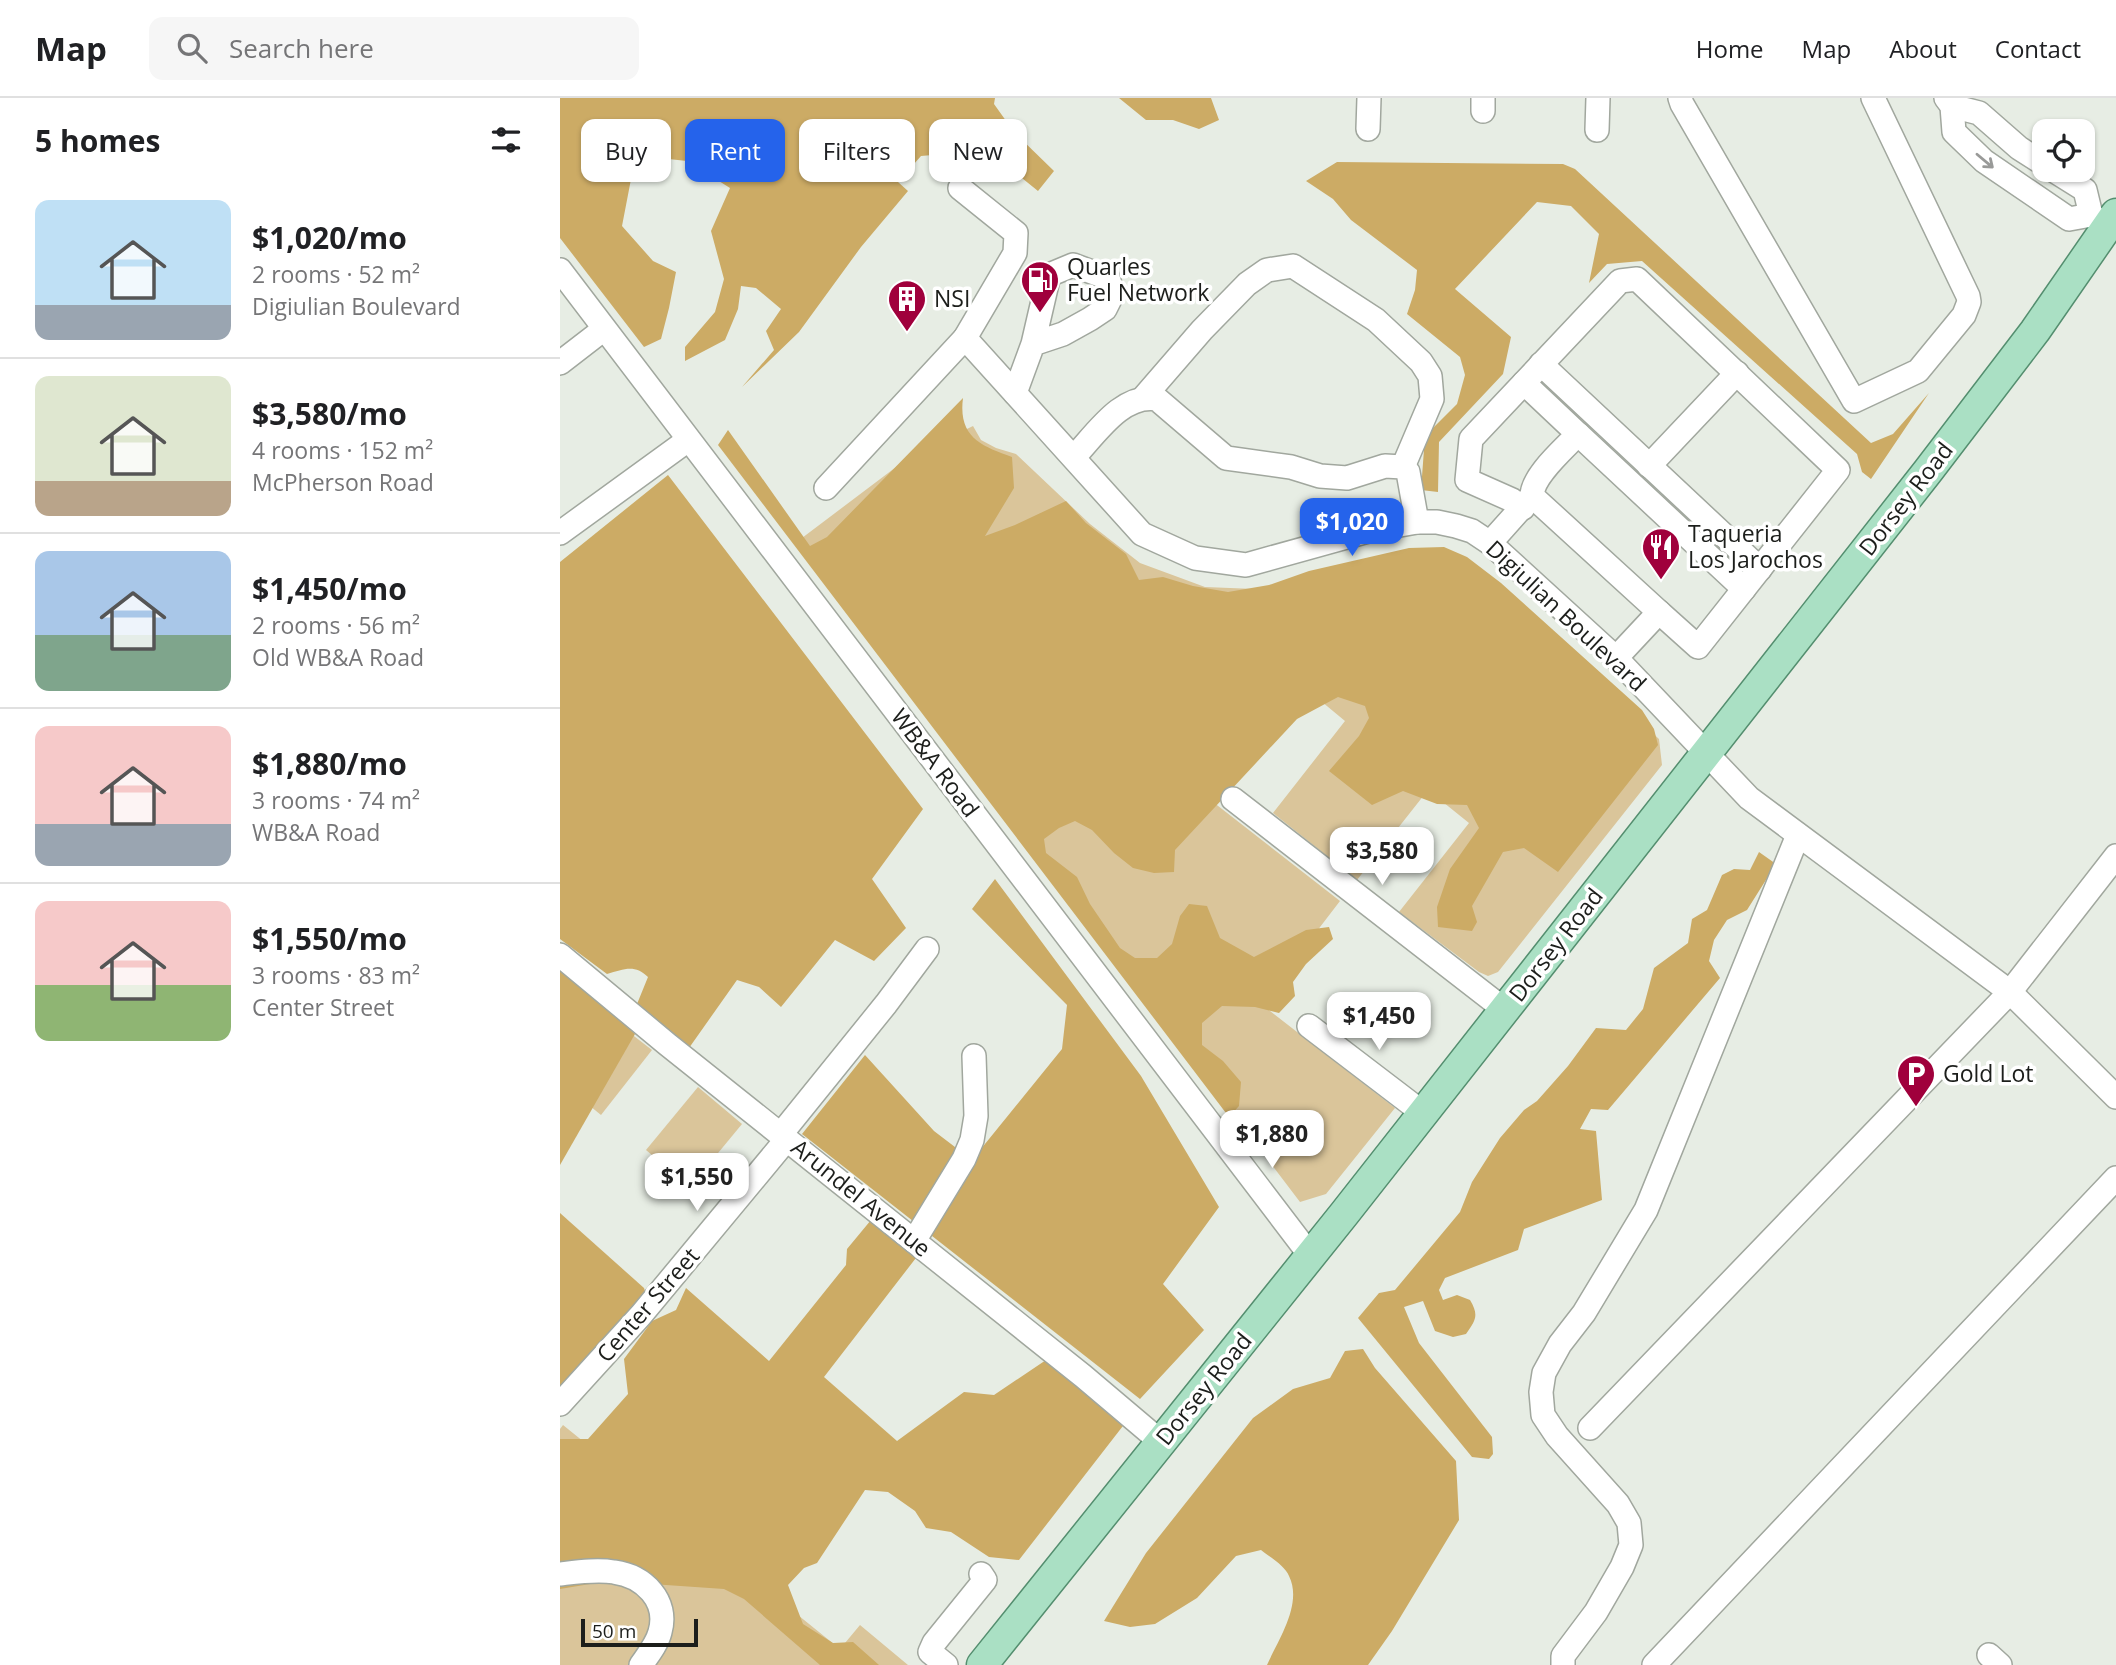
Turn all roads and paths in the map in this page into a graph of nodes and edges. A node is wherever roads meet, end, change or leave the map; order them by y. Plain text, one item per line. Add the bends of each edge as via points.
1 (1369, 98) edge
2 (1598, 98) edge
3 (1680, 98) edge
4 (1873, 98) edge
5 (1949, 102) edge
6 (1368, 129) dead end
7 (1597, 130) dead end
8 (2032, 156) edge
9 (2072, 182) edge
10 (960, 188) dead end
11 (2105, 218) edge
12 (560, 270) edge
13 (604, 328) junction
14 (965, 338) junction
15 (1033, 344) dead end
16 (560, 363) edge
17 (1541, 364) junction
18 (1737, 373) junction
19 (1524, 383) junction
20 (1016, 393) junction
21 (1144, 397) junction
22 (1590, 410) junction
23 (1575, 431) junction
24 (688, 440) junction
25 (1074, 457) junction
26 (1649, 466) junction
27 (1403, 467) junction
28 (826, 488) dead end
29 (1527, 502) junction
30 (1417, 522) junction
31 (560, 533) edge
32 (1490, 543) junction
33 (1760, 569) junction
34 (1744, 589) junction
35 (1658, 612) junction
36 (1616, 658) junction
37 (1706, 754) junction
38 (1233, 799) dead end
39 (1798, 835) junction
40 (2116, 856) edge
41 (927, 949) dead end
42 (560, 955) edge
43 (2010, 992) junction
44 (1505, 1010) junction
45 (1309, 1026) dead end
46 (974, 1056) dead end
47 (2116, 1097) edge
48 (1423, 1113) junction
49 (784, 1137) junction
50 (2116, 1178) edge
51 (914, 1241) junction
52 (1310, 1255) junction
53 (560, 1404) edge
54 (1590, 1427) dead end
55 (1161, 1442) junction
56 (560, 1574) edge
57 (981, 1574) dead end
58 (641, 1665) edge
59 (946, 1665) edge
60 (982, 1665) edge
61 (1563, 1665) edge
62 (1654, 1665) edge

1 - 6 street
2 - 7 street
3 - 4 street via 1854,401 1918,371 1969,302
5 - 8 street via 1979,113
5 -> 11 street via 1954,132 1984,161 2069,219
9 - 11 street via 2085,190
10 - 14 street via 1016,233 1015,253
11 - 37 main road, Dorsey Road via 2074,276 1988,392
12 - 13 street, WB&A Road
13 - 16 street
13 - 24 street, WB&A Road
14 - 20 street, Digiulian Boulevard
14 - 28 street
15 - 20 street
17 - 18 street via 1620,281 1637,279
17 - 19 street
17 - 22 street
18 - 26 street
18 - 33 street via 1838,470
19 - 23 street
19 - 29 street via 1471,439 1466,480
20 - 25 street, Digiulian Boulevard
21 - 25 street via 1111,418
21 - 27 street via 1157,399 1226,458 1347,478 1385,466
21 - 27 street via 1247,284 1268,270 1293,266 1376,320 1422,362 1430,376 1432,399
22 - 23 street
22 - 26 street
23 - 29 street via 1538,478
23 - 34 street
24 - 31 street
24 - 52 street, WB&A Road
25 - 30 street, Digiulian Boulevard via 1142,534 1195,558 1246,565
26 - 33 street
27 - 30 street via 1408,472
29 - 32 street
29 - 35 street
30 - 32 street, Digiulian Boulevard via 1456,526
32 - 36 street, Digiulian Boulevard
33 - 34 street
34 - 35 street via 1698,647
35 - 36 street
36 - 37 street, Digiulian Boulevard
37 - 39 street, Digiulian Boulevard via 1749,798
37 - 44 main road, Dorsey Road
38 - 44 street
39 - 43 street, Digiulian Boulevard
39 - 61 street via 1646,1210 1544,1373 1543,1415 1618,1504 1629,1523 1631,1545 1596,1612 1563,1656
40 - 43 street
41 - 49 street, Center Street
42 - 49 street, Arundel Avenue
43 - 47 street, Digiulian Boulevard
43 - 54 street
44 - 48 main road, Dorsey Road
45 - 48 street
46 - 51 street via 972,1140
48 - 52 main road, Dorsey Road
49 - 51 street, Arundel Avenue
49 - 53 street, Center Street via 641,1315
50 - 62 street
51 - 55 street, Arundel Avenue
52 - 55 main road, Dorsey Road
55 - 60 main road, Dorsey Road
56 - 58 street via 615,1572 635,1578 656,1595 660,1633
57 - 59 street via 985,1580 930,1652

